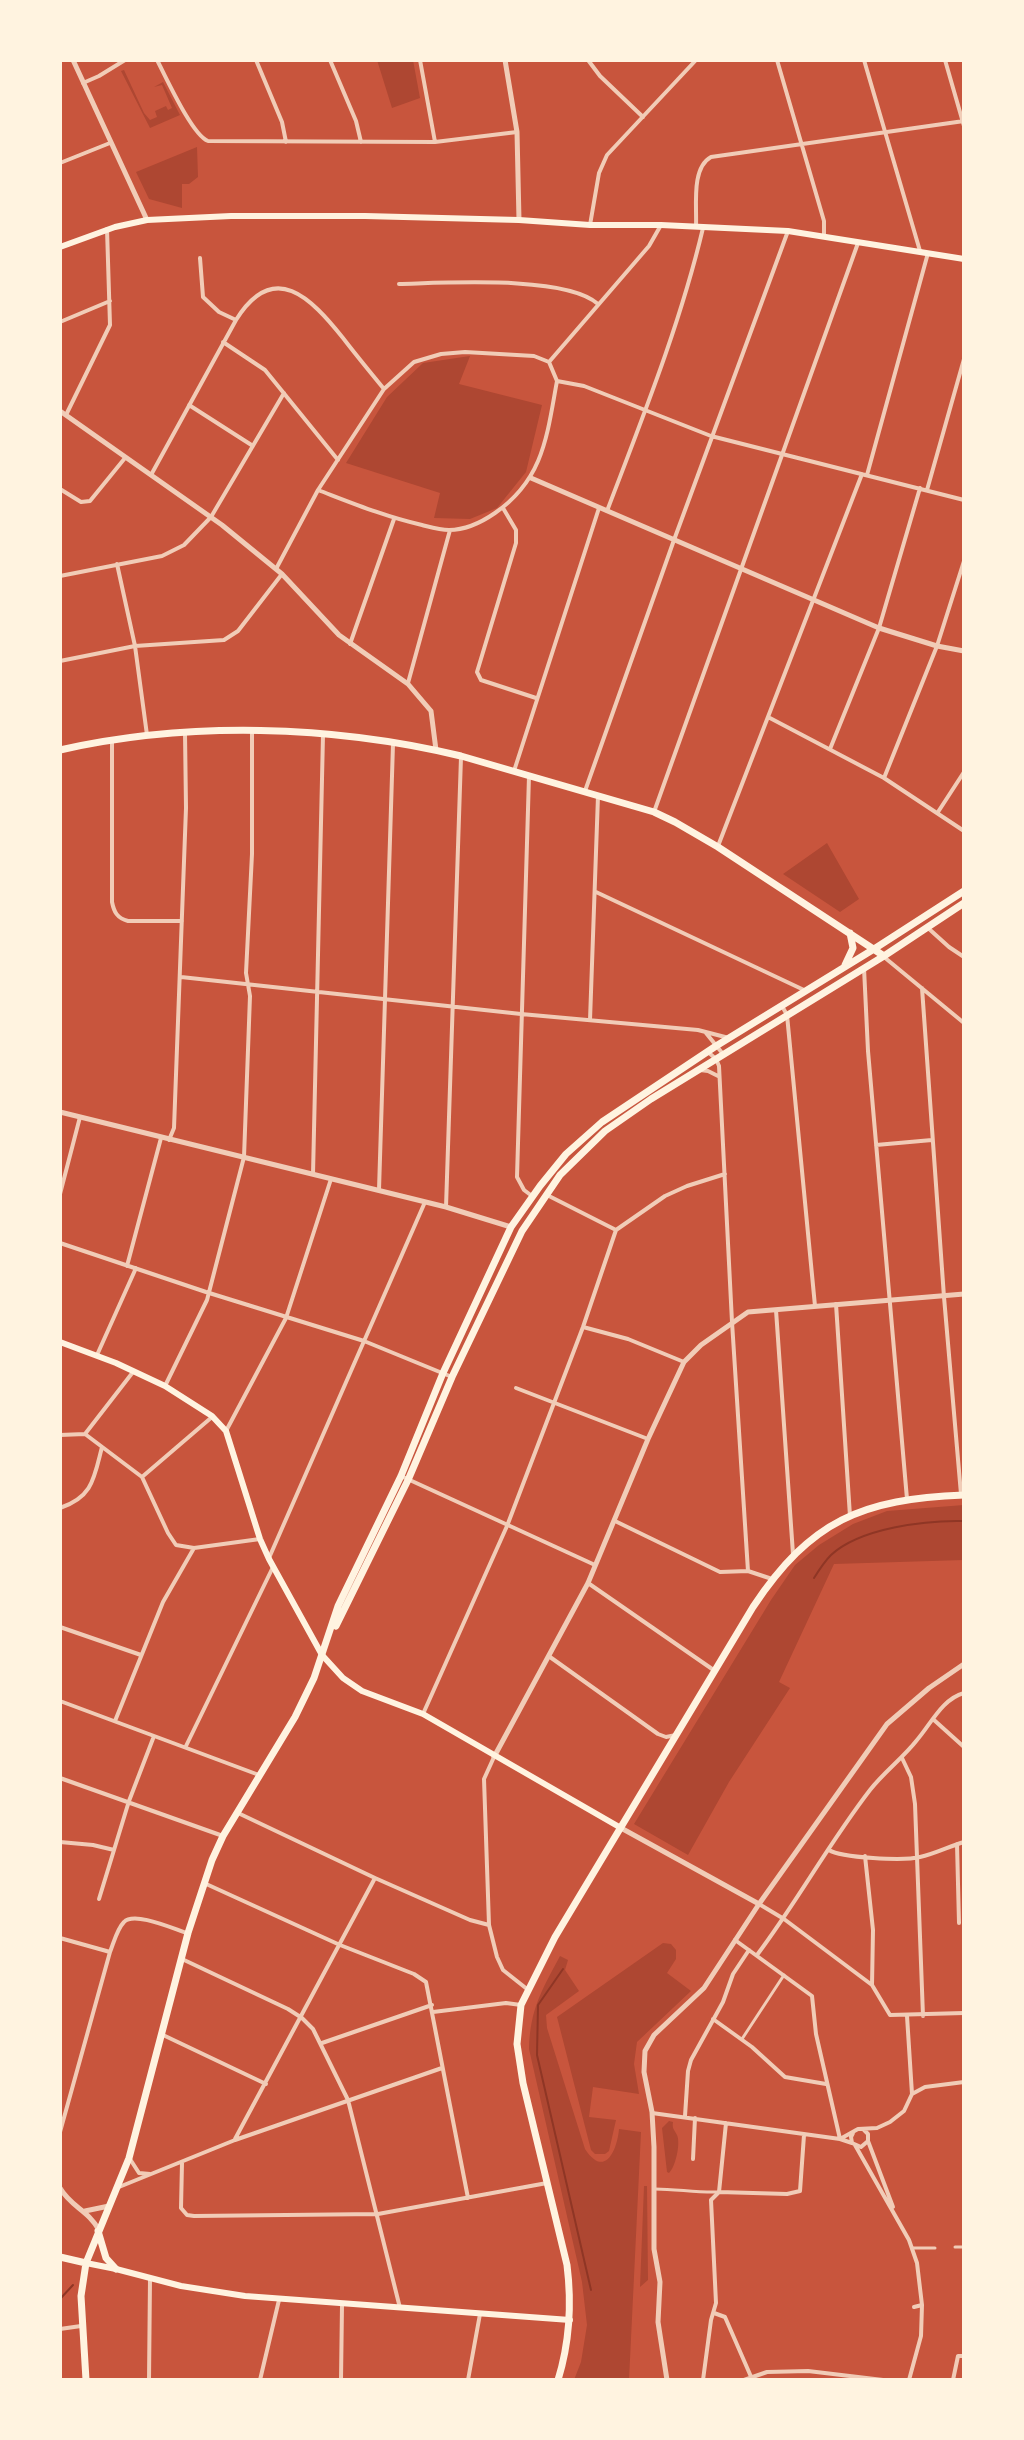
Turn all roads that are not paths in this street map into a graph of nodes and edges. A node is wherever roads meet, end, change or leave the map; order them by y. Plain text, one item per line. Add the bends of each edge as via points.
1 (73, 60) edge
2 (125, 60) edge
3 (157, 60) edge
4 (256, 60) edge
5 (330, 60) edge
6 (420, 60) edge
7 (504, 60) edge
8 (588, 60) edge
9 (696, 60) edge
10 (777, 60) edge
11 (864, 60) edge
12 (945, 60) edge
13 (83, 83) junction
14 (643, 117) junction
15 (963, 123) edge
16 (516, 132) junction
17 (886, 132) junction
18 (286, 142) junction
19 (361, 142) junction
20 (435, 142) junction
21 (110, 143) junction
22 (803, 145) junction
23 (60, 163) edge
24 (147, 220) junction
25 (519, 220) junction
26 (590, 225) junction
27 (662, 225) junction
28 (700, 227) junction
29 (107, 229) junction
30 (788, 231) junction
31 (824, 236) junction
32 (858, 242) junction
33 (60, 247) edge
34 (920, 252) junction
35 (928, 253) junction
36 (200, 258) dead end
37 (964, 259) edge
38 (399, 284) dead end
39 (110, 301) junction
40 (598, 304) junction
41 (236, 320) junction
42 (60, 322) edge
43 (223, 342) junction
44 (964, 359) edge
45 (549, 362) junction
46 (557, 381) junction
47 (384, 389) junction
48 (284, 393) junction
49 (189, 405) junction
50 (60, 411) edge
51 (645, 412) junction
52 (66, 415) junction
53 (711, 436) junction
54 (253, 446) junction
55 (783, 455) junction
56 (125, 458) junction
57 (338, 460) junction
58 (862, 474) junction
59 (152, 475) junction
60 (867, 475) junction
61 (531, 478) junction
62 (920, 488) junction
63 (60, 489) edge
64 (318, 490) junction
65 (927, 490) junction
66 (964, 500) edge
67 (502, 508) junction
68 (599, 508) junction
69 (607, 511) junction
70 (211, 517) junction
71 (394, 519) junction
72 (450, 530) junction
73 (674, 540) junction
74 (964, 561) edge
75 (117, 564) junction
76 (276, 569) junction
77 (741, 569) junction
78 (282, 574) junction
79 (60, 576) edge
80 (813, 600) junction
81 (879, 628) junction
82 (350, 644) junction
83 (135, 646) junction
84 (937, 646) junction
85 (964, 651) edge
86 (60, 661) edge
87 (408, 684) junction
88 (536, 698) junction
89 (768, 717) junction
90 (184, 732) junction
91 (252, 732) junction
92 (147, 735) junction
93 (323, 735) junction
94 (112, 740) junction
95 (393, 744) junction
96 (830, 749) junction
97 (60, 750) edge
98 (436, 750) junction
99 (461, 756) junction
100 (514, 771) junction
101 (964, 772) edge
102 (529, 776) junction
103 (884, 778) junction
104 (585, 791) junction
105 (598, 795) junction
106 (654, 812) junction
107 (938, 812) junction
108 (964, 831) edge
109 (718, 847) junction
110 (964, 891) edge
111 (596, 892) junction
112 (964, 903) edge
113 (182, 921) junction
114 (927, 928) junction
115 (849, 933) junction
116 (874, 949) junction
117 (884, 956) junction
118 (964, 957) edge
119 (864, 968) junction
120 (839, 971) junction
121 (181, 977) junction
122 (248, 985) junction
123 (922, 988) junction
124 (316, 991) junction
125 (805, 991) junction
126 (385, 1000) junction
127 (452, 1006) junction
128 (782, 1006) junction
129 (521, 1014) junction
130 (787, 1015) junction
131 (590, 1020) junction
132 (964, 1023) edge
133 (706, 1033) junction
134 (729, 1038) junction
135 (716, 1046) junction
136 (708, 1052) junction
137 (723, 1054) junction
138 (716, 1059) junction
139 (698, 1070) junction
140 (719, 1077) junction
141 (60, 1112) edge
142 (80, 1117) junction
143 (161, 1138) junction
144 (169, 1140) junction
145 (932, 1140) junction
146 (876, 1145) junction
147 (244, 1157) junction
148 (313, 1174) junction
149 (725, 1174) junction
150 (331, 1178) junction
151 (379, 1190) junction
152 (60, 1194) edge
153 (545, 1194) junction
154 (532, 1196) junction
155 (426, 1202) junction
156 (446, 1207) junction
157 (511, 1227) junction
158 (616, 1230) junction
159 (522, 1231) junction
160 (60, 1243) edge
161 (127, 1266) junction
162 (136, 1268) junction
163 (207, 1293) junction
164 (964, 1294) edge
165 (944, 1297) junction
166 (889, 1300) junction
167 (836, 1304) junction
168 (815, 1306) junction
169 (776, 1310) junction
170 (286, 1318) junction
171 (732, 1322) junction
172 (583, 1327) junction
173 (364, 1341) junction
174 (60, 1342) edge
175 (96, 1356) junction
176 (684, 1362) junction
177 (133, 1372) junction
178 (443, 1373) junction
179 (452, 1377) junction
180 (165, 1386) junction
181 (516, 1388) dead end
182 (553, 1403) junction
183 (212, 1416) junction
184 (226, 1431) junction
185 (85, 1434) junction
186 (60, 1435) edge
187 (648, 1439) junction
188 (102, 1447) junction
189 (400, 1476) junction
190 (142, 1477) junction
191 (406, 1484) junction
192 (416, 1484) junction
193 (963, 1495) edge
194 (907, 1499) junction
195 (60, 1508) edge
196 (850, 1516) junction
197 (615, 1521) junction
198 (507, 1526) junction
199 (260, 1539) junction
200 (194, 1548) junction
201 (793, 1554) junction
202 (269, 1559) junction
203 (595, 1565) junction
204 (273, 1567) junction
205 (748, 1571) junction
206 (772, 1579) junction
207 (588, 1583) junction
208 (60, 1627) edge
209 (141, 1655) junction
210 (322, 1656) junction
211 (550, 1657) junction
212 (964, 1664) edge
213 (715, 1671) junction
214 (964, 1693) edge
215 (60, 1701) edge
216 (423, 1714) junction
217 (934, 1720) junction
218 (115, 1721) junction
219 (677, 1735) junction
220 (154, 1736) junction
221 (186, 1746) junction
222 (964, 1747) edge
223 (494, 1757) junction
224 (902, 1758) junction
225 (260, 1775) junction
226 (60, 1778) edge
227 (129, 1801) junction
228 (237, 1812) junction
229 (621, 1828) junction
230 (223, 1836) junction
231 (60, 1842) edge
232 (964, 1842) edge
233 (957, 1844) junction
234 (114, 1850) junction
235 (828, 1850) junction
236 (865, 1856) junction
237 (917, 1858) junction
238 (375, 1878) junction
239 (204, 1883) junction
240 (99, 1899) dead end
241 (759, 1904) junction
242 (784, 1919) junction
243 (959, 1923) dead end
244 (489, 1925) junction
245 (188, 1933) junction
246 (60, 1938) edge
247 (735, 1940) junction
248 (340, 1945) junction
249 (749, 1950) junction
250 (110, 1952) junction
251 (757, 1955) junction
252 (182, 1959) junction
253 (784, 1975) junction
254 (872, 1985) junction
255 (527, 1989) junction
256 (432, 2005) junction
257 (521, 2005) junction
258 (433, 2012) junction
259 (964, 2013) edge
260 (907, 2016) junction
261 (924, 2016) junction
262 (302, 2018) junction
263 (713, 2019) junction
264 (163, 2035) junction
265 (742, 2039) junction
266 (322, 2043) junction
267 (442, 2068) junction
268 (964, 2082) edge
269 (266, 2084) junction
270 (827, 2084) junction
271 (912, 2094) junction
272 (348, 2100) junction
273 (652, 2112) junction
274 (685, 2116) junction
275 (695, 2118) junction
276 (726, 2124) junction
277 (877, 2128) junction
278 (864, 2130) junction
279 (60, 2132) edge
280 (853, 2132) junction
281 (804, 2135) junction
282 (840, 2139) junction
283 (868, 2139) junction
284 (235, 2140) junction
285 (854, 2144) junction
286 (129, 2158) junction
287 (693, 2159) dead end
288 (182, 2163) junction
289 (154, 2174) junction
290 (547, 2182) junction
291 (118, 2187) junction
292 (60, 2188) edge
293 (655, 2189) junction
294 (719, 2192) junction
295 (468, 2198) junction
296 (110, 2205) junction
297 (85, 2211) junction
298 (378, 2214) junction
299 (897, 2218) junction
300 (99, 2230) junction
301 (955, 2247) dead end
302 (964, 2247) edge
303 (913, 2248) junction
304 (936, 2248) dead end
305 (60, 2257) edge
306 (86, 2263) junction
307 (116, 2269) junction
308 (150, 2279) junction
309 (279, 2300) junction
310 (342, 2305) junction
311 (915, 2307) dead end
312 (922, 2307) junction
313 (400, 2309) junction
314 (714, 2313) junction
315 (480, 2314) junction
316 (570, 2320) junction
317 (81, 2326) junction
318 (60, 2329) edge
319 (964, 2356) edge
320 (752, 2379) edge
321 (873, 2379) edge
322 (86, 2380) edge
323 (149, 2380) edge
324 (260, 2380) edge
325 (341, 2380) edge
326 (468, 2380) edge
327 (558, 2380) edge
328 (667, 2380) edge
329 (704, 2380) edge
330 (744, 2380) edge
331 (883, 2380) edge
332 (909, 2380) edge
333 (953, 2380) edge

1 - 13 street
2 - 13 street
3 - 18 street via 203,139
4 - 18 street via 282,122
5 - 19 street
6 - 20 street
7 - 16 street
8 - 14 street
9 - 14 street
10 - 22 street
11 - 17 street
12 - 15 street
13 - 21 street
14 - 26 street via 603,162
15 - 17 street
16 - 20 street
16 - 25 street
17 - 22 street
17 - 34 street
18 - 19 street
19 - 20 street
21 - 23 street
21 - 24 street
22 - 28 street via 717,156 703,162 698,174
22 - 31 street via 824,220
24 - 25 main road via 231,216
24 - 29 main road
25 - 26 main road
26 - 27 main road
27 - 28 main road
27 - 40 street via 649,246
28 - 30 main road
28 - 51 street via 683,297
29 - 33 main road
29 - 39 street
30 - 31 main road
30 - 53 street
31 - 32 main road
32 - 34 main road
32 - 55 street
34 - 35 main road
35 - 37 main road
35 - 60 street
36 - 41 street via 203,297 219,312
38 - 40 street via 548,288 580,293
39 - 42 street
39 - 52 street via 109,331
40 - 45 street
41 - 43 street
41 - 47 street via 247,302 263,292 282,289 303,295 321,311
43 - 48 street via 256,362
43 - 49 street
44 - 65 street
45 - 46 street
45 - 47 street via 511,353 441,354 414,362
46 - 51 street via 584,386
46 - 61 street via 546,436
47 - 57 street
48 - 54 street
48 - 57 street
49 - 54 street
49 - 59 street
50 - 52 street
51 - 53 street
51 - 69 street
52 - 56 street
53 - 55 street
53 - 73 street
54 - 70 street
55 - 58 street
55 - 77 street
56 - 59 street
56 - 63 street via 90,501 81,502
57 - 64 street
58 - 60 street
58 - 80 street
59 - 70 street
60 - 62 street
61 - 67 street
61 - 68 street
62 - 65 street
62 - 81 street
64 - 71 street
64 - 76 street
65 - 66 street
67 - 72 street via 475,523
67 - 88 street via 516,530 516,543 477,672 481,680
68 - 69 street
68 - 88 street
69 - 73 street
70 - 75 street via 172,552
70 - 76 street
71 - 72 street
71 - 82 street
72 - 87 street
73 - 77 street
73 - 104 street
74 - 84 street
75 - 79 street
75 - 83 street
76 - 78 street
77 - 80 street
77 - 106 street
78 - 82 street via 330,628
78 - 83 street via 231,637
80 - 81 street
80 - 89 street
81 - 84 street
81 - 96 street
82 - 87 street
83 - 86 street
83 - 92 street
84 - 85 street
84 - 103 street
87 - 98 street via 431,711
88 - 100 street
89 - 96 street
89 - 109 street
90 - 91 main road
90 - 92 main road
90 - 113 street
91 - 93 main road
91 - 122 street
92 - 94 main road
93 - 95 main road
93 - 124 street
94 - 97 main road
94 - 113 street via 114,910 128,921
95 - 98 main road
95 - 126 street
96 - 103 street
98 - 99 main road
99 - 100 main road
99 - 127 street
100 - 102 main road
101 - 107 street
102 - 104 main road
102 - 129 street
103 - 107 street
104 - 105 main road
105 - 106 main road
105 - 111 street
106 - 109 main road
107 - 108 street
109 - 115 main road
110 - 116 main road
111 - 125 street
111 - 131 street
112 - 114 main road
113 - 121 street
114 - 117 main road
114 - 118 street
115 - 116 main road
115 - 120 main road via 853,948 849,961
116 - 117 main road
116 - 120 main road
117 - 119 main road
117 - 123 street
119 - 130 main road
119 - 146 street
120 - 125 main road
121 - 122 street
121 - 144 street via 174,1128
122 - 124 street
122 - 147 street
123 - 132 street
123 - 145 street
124 - 126 street
124 - 148 street
125 - 128 main road
126 - 127 street
126 - 151 street
127 - 129 street
127 - 156 street
128 - 130 street
128 - 134 main road
129 - 131 street
129 - 154 street via 517,1177
130 - 137 main road
130 - 168 street
131 - 133 street
133 - 134 street
133 - 135 street
134 - 135 main road
135 - 136 main road
135 - 137 street
136 - 138 street
136 - 154 main road via 602,1122 566,1154
137 - 138 main road
138 - 139 main road
138 - 140 street
139 - 140 street
139 - 153 main road via 605,1131 573,1160
140 - 149 street
141 - 142 street
142 - 143 street
142 - 152 street
143 - 144 street
143 - 161 street
144 - 147 street
145 - 146 street
145 - 165 street
146 - 166 street
147 - 148 street
147 - 163 street
148 - 150 street
149 - 158 street via 665,1196
149 - 171 street
150 - 151 street
150 - 170 street
151 - 155 street
153 - 158 street
153 - 159 main road
154 - 157 main road
155 - 156 street
155 - 173 street
156 - 157 street
157 - 159 street
157 - 178 main road
158 - 172 street
159 - 179 main road
160 - 161 street
161 - 162 street
162 - 163 street
162 - 175 street
163 - 170 street
163 - 180 street
164 - 165 street
165 - 166 street
165 - 193 street
166 - 167 street
166 - 194 street
167 - 168 street
167 - 196 street
168 - 169 street
169 - 171 street via 748,1312
169 - 201 street
170 - 173 street
170 - 184 street
171 - 176 street
171 - 205 street
172 - 176 street via 628,1339
172 - 182 street
173 - 178 street
173 - 202 street
174 - 175 main road
175 - 177 main road
176 - 187 street
177 - 180 main road
177 - 185 street
178 - 179 street
178 - 189 main road
179 - 191 main road
180 - 183 main road
181 - 182 street
182 - 187 street
182 - 198 street
183 - 184 main road
183 - 190 street
184 - 199 main road
185 - 186 street
185 - 188 street
187 - 197 street
188 - 190 street
188 - 195 street via 93,1482 84,1495
189 - 191 street
189 - 210 main road via 339,1606
190 - 200 street via 172,1541
191 - 192 street
191 - 192 street
191 - 210 main road
192 - 198 street
193 - 194 main road
194 - 196 main road
196 - 201 main road
197 - 203 street
197 - 205 street via 720,1572
198 - 203 street
198 - 216 street
199 - 200 street
199 - 202 main road
200 - 209 street via 163,1602
201 - 206 main road
202 - 204 main road
203 - 207 street
204 - 210 main road
204 - 221 street
205 - 206 street
206 - 213 main road
207 - 211 street
207 - 213 street
208 - 209 street
209 - 218 street
210 - 216 main road via 362,1692
210 - 225 main road via 295,1717
211 - 219 street via 658,1734
211 - 223 street
212 - 241 street via 887,1724
213 - 219 main road
214 - 217 street via 950,1699
215 - 218 street
216 - 223 main road
217 - 222 street
217 - 224 street
218 - 220 street
219 - 229 main road
220 - 221 street
220 - 227 street
221 - 225 street
223 - 229 main road
223 - 244 street via 484,1779
224 - 235 street via 871,1788
224 - 237 street via 913,1786
225 - 228 main road
226 - 227 street
227 - 230 street
227 - 234 street
228 - 230 main road
228 - 238 street
229 - 241 street
229 - 255 main road
230 - 239 main road
231 - 234 street
232 - 233 street
233 - 237 street
233 - 243 street
234 - 240 street
235 - 236 street via 839,1855
235 - 242 street
236 - 237 street
236 - 254 street via 873,1930
237 - 261 street
238 - 244 street
238 - 248 street
239 - 245 main road
239 - 248 street
241 - 242 street
241 - 247 street
242 - 251 street
242 - 254 street
244 - 255 street via 503,1970
245 - 250 street via 129,1918 118,1930
245 - 252 main road
246 - 250 street
247 - 249 street
247 - 273 street via 700,1994 648,2043 643,2066
248 - 256 street via 424,1980
248 - 262 street
249 - 251 street
249 - 263 street via 733,1974
250 - 279 street
251 - 253 street
252 - 262 street
252 - 264 main road
253 - 265 street
253 - 270 street via 812,1996 814,2026
254 - 260 street via 890,2015
255 - 257 main road
256 - 258 street
256 - 266 street
257 - 258 street via 506,2003
257 - 290 main road via 517,2044
258 - 267 street
259 - 261 street
260 - 261 street
260 - 271 street
262 - 266 street
262 - 269 street
263 - 265 street
263 - 274 street via 689,2065
264 - 269 street
264 - 286 main road
265 - 270 street via 785,2077
266 - 272 street
267 - 272 street
267 - 295 street
268 - 271 street via 925,2087
269 - 284 street
270 - 282 street
271 - 277 street via 898,2117
272 - 284 street
272 - 298 street
273 - 274 street
273 - 293 street
274 - 275 street
275 - 276 street
275 - 287 street
276 - 281 street
276 - 294 street
277 - 278 street
277 - 283 street
278 - 280 street
278 - 283 street
280 - 282 street
280 - 285 street
281 - 282 street
281 - 294 street via 802,2188 796,2193
282 - 285 street
283 - 285 street via 864,2146
283 - 299 street
284 - 288 street
285 - 299 street
286 - 289 street via 139,2173
286 - 291 main road
288 - 289 street
288 - 298 street via 180,2202 187,2215
289 - 291 street
290 - 295 street
290 - 316 main road via 567,2265
291 - 296 main road
292 - 297 street via 70,2203
293 - 294 street
293 - 328 street via 658,2322
294 - 314 street via 711,2200
295 - 298 street
296 - 297 street
296 - 300 main road
297 - 300 street
298 - 313 street
299 - 303 street
300 - 306 main road
300 - 307 main road via 106,2258
301 - 302 street
303 - 304 street
303 - 312 street
305 - 306 main road
306 - 307 main road
306 - 317 main road
307 - 308 main road
308 - 309 main road
308 - 323 street
309 - 310 main road
309 - 324 street
310 - 313 main road
310 - 325 street
311 - 312 street
312 - 332 street via 919,2347
313 - 315 main road
314 - 320 street via 725,2317
314 - 329 street
315 - 316 main road
315 - 326 street
316 - 327 main road
317 - 318 street
317 - 322 main road
319 - 333 street via 958,2356
320 - 321 street via 768,2372 808,2371
320 - 330 street
321 - 331 street

